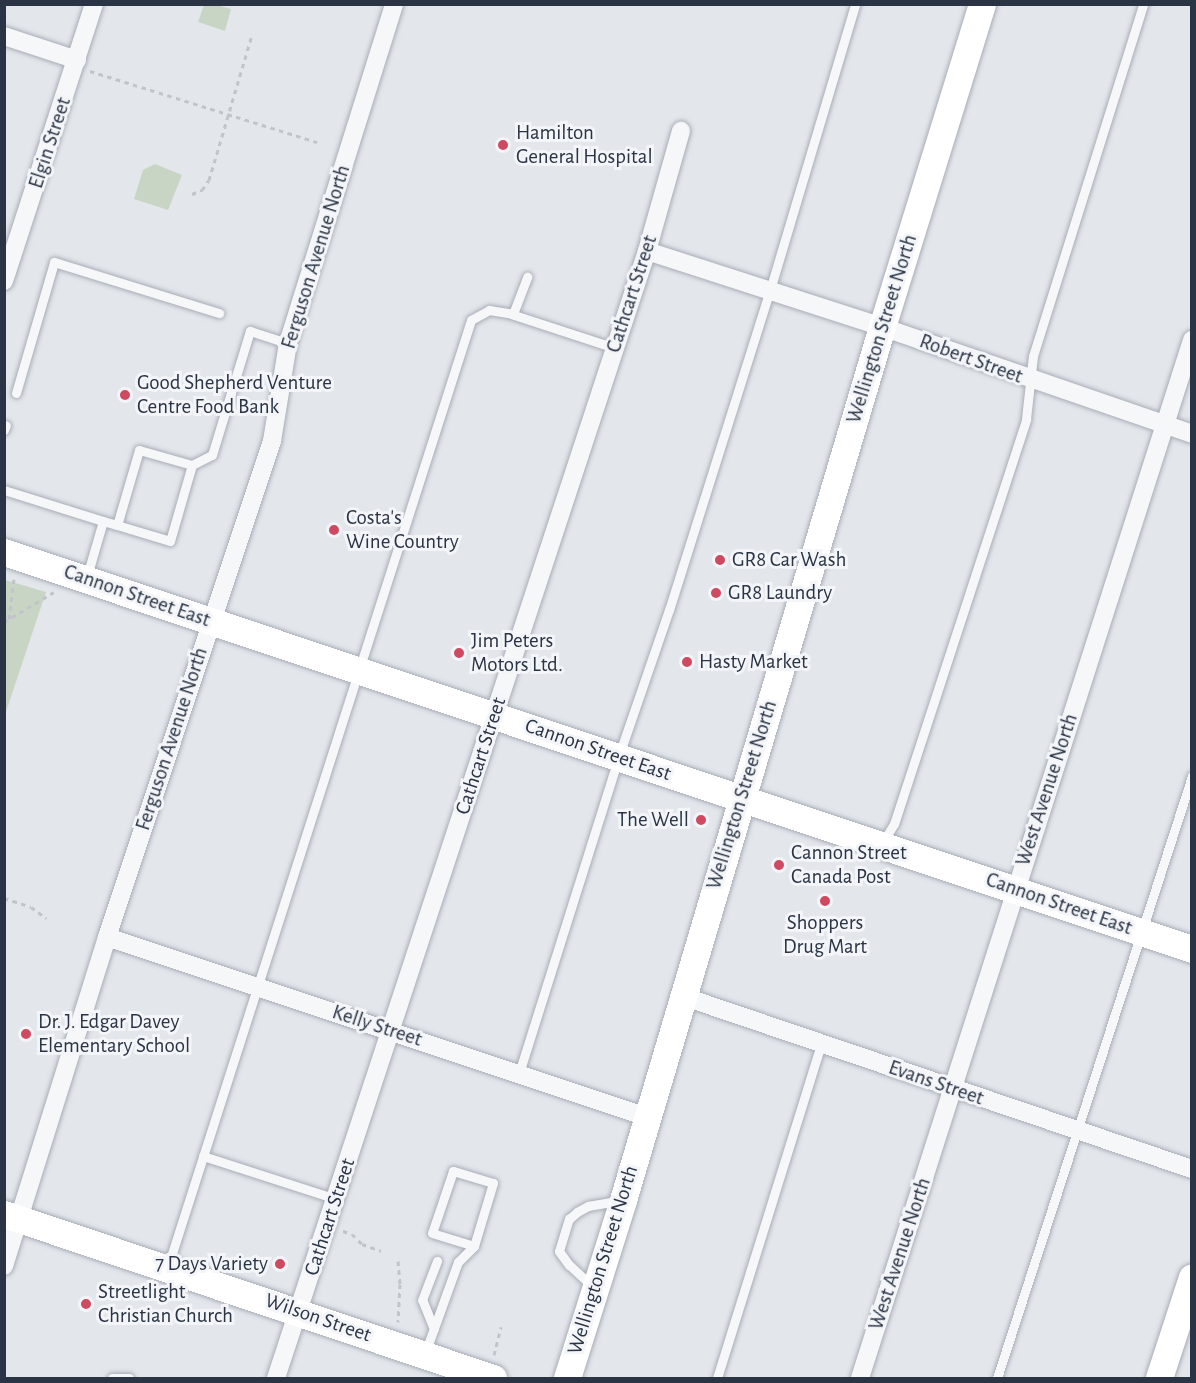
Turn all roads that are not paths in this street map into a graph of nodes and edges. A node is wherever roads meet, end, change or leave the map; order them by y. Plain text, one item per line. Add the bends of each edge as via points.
1 (94, 4) edge
2 (394, 4) edge
3 (855, 4) edge
4 (982, 4) edge
5 (1143, 4) edge
6 (4, 36) edge
7 (77, 60) junction
8 (681, 131) dead end
9 (647, 251) junction
10 (527, 277) dead end
11 (4, 281) edge
12 (770, 290) junction
13 (219, 313) dead end
14 (513, 315) junction
15 (882, 327) junction
16 (1191, 340) edge
17 (288, 343) junction
18 (615, 348) junction
19 (1030, 380) junction
20 (16, 393) dead end
21 (1164, 425) junction
22 (1191, 434) edge
23 (192, 465) junction
24 (4, 490) edge
25 (103, 521) junction
26 (117, 525) junction
27 (11, 554) edge
28 (78, 576) junction
29 (212, 621) junction
30 (359, 670) junction
31 (495, 715) junction
32 (619, 755) junction
33 (1191, 776) edge
34 (742, 798) junction
35 (882, 844) junction
36 (1015, 888) junction
37 (1142, 932) junction
38 (107, 937) junction
39 (1191, 949) edge
40 (257, 987) junction
41 (682, 996) junction
42 (391, 1031) junction
43 (821, 1044) junction
44 (519, 1073) junction
45 (953, 1089) junction
46 (647, 1117) junction
47 (1078, 1130) junction
48 (203, 1156) junction
49 (1191, 1169) edge
50 (336, 1199) junction
51 (623, 1200) junction
52 (12, 1217) edge
53 (474, 1246) junction
54 (437, 1261) dead end
55 (4, 1266) edge
56 (168, 1267) junction
57 (1191, 1277) edge
58 (595, 1289) junction
59 (1187, 1308) edge
60 (298, 1311) junction
61 (434, 1329) junction
62 (425, 1355) junction
63 (490, 1377) edge
64 (112, 1378) edge
65 (129, 1378) edge
66 (276, 1378) edge
67 (567, 1378) edge
68 (717, 1378) edge
69 (860, 1378) edge
70 (998, 1378) edge
71 (1159, 1378) edge

1 - 7 street, Elgin Street
2 - 17 street, Ferguson Avenue North
3 - 12 lane
4 - 15 main road, Wellington Street North
5 - 19 lane via 1033,356
6 - 7 street
7 - 11 street, Elgin Street
8 - 9 street, Cathcart Street
9 - 12 street, Robert Street
9 - 18 street, Cathcart Street
10 - 14 lane
12 - 15 street, Robert Street
12 - 32 lane
13 - 20 lane via 54,262
14 - 18 lane
14 - 30 lane via 489,310 471,320
15 - 19 street, Robert Street
15 - 34 main road, Wellington Street North
16 - 21 street, West Avenue North
17 - 23 lane via 250,331 212,455
17 - 29 street, Ferguson Avenue North via 272,441
18 - 31 street, Cathcart Street
19 - 21 street, Robert Street
19 - 35 lane via 1026,419 894,824
21 - 22 street, Robert Street
21 - 36 street, West Avenue North
23 - 26 lane via 140,450
23 - 26 lane via 170,541
24 - 25 lane
25 - 26 lane
25 - 28 lane
27 - 28 main road, Cannon Street East
28 - 29 main road, Cannon Street East
29 - 30 main road, Cannon Street East
29 - 38 street, Ferguson Avenue North
30 - 31 main road, Cannon Street East
30 - 40 lane
31 - 32 main road, Cannon Street East
31 - 42 street, Cathcart Street
32 - 34 main road, Cannon Street East
32 - 44 lane
33 - 37 lane
34 - 35 main road, Cannon Street East
34 - 41 main road, Wellington Street North
35 - 36 main road, Cannon Street East
36 - 37 main road, Cannon Street East
36 - 45 street, West Avenue North
37 - 39 main road, Cannon Street East
37 - 47 lane
38 - 40 street, Kelly Street
38 - 52 street, Ferguson Avenue North
40 - 42 street, Kelly Street
40 - 48 lane
41 - 43 street, Evans Street
41 - 46 main road, Wellington Street North
42 - 44 street, Kelly Street
42 - 50 street, Cathcart Street
43 - 45 street, Evans Street
43 - 68 lane
44 - 46 street, Kelly Street
45 - 47 street, Evans Street
45 - 69 street, West Avenue North
46 - 51 main road, Wellington Street North
47 - 49 street, Evans Street
47 - 70 lane
48 - 50 lane
48 - 56 lane
50 - 60 street, Cathcart Street
51 - 58 main road, Wellington Street North
51 - 58 lane via 588,1206 569,1219 559,1251 569,1266
52 - 55 street, Ferguson Avenue North
52 - 56 main road, Wilson Street
53 - 53 lane via 432,1233 453,1171 493,1183
53 - 61 lane via 458,1262
54 - 61 lane via 422,1300
56 - 60 main road, Wilson Street
57 - 59 main road
58 - 67 main road, Wellington Street North
59 - 71 main road
60 - 62 main road, Wilson Street
60 - 66 street, Cathcart Street
61 - 62 lane
62 - 63 main road, Wilson Street
64 - 65 lane

